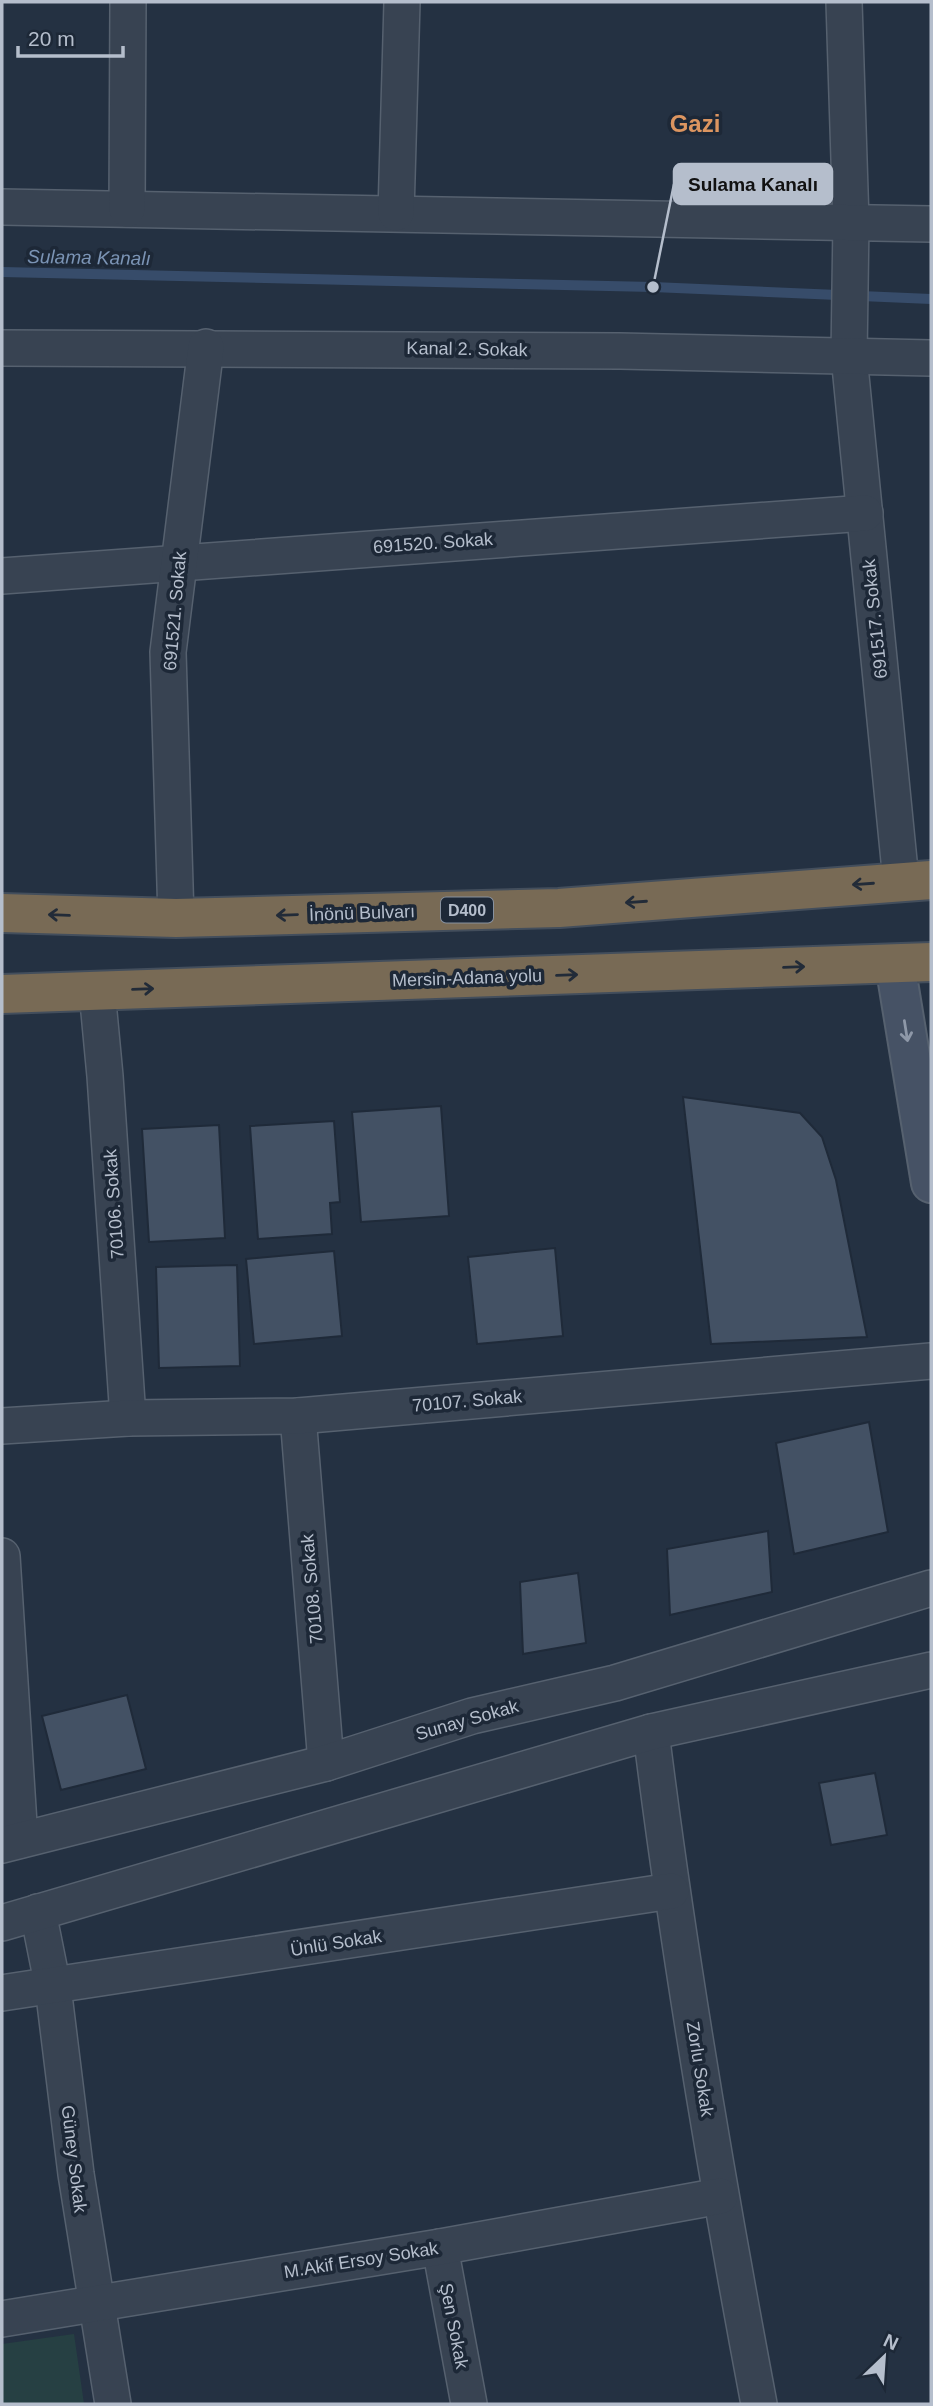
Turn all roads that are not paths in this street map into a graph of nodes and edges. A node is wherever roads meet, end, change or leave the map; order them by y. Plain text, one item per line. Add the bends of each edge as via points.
1 (128, 2) edge
2 (401, 2) edge
3 (844, 2) edge
4 (2, 207) edge
5 (127, 209) junction
6 (396, 213) junction
7 (851, 222) junction
8 (931, 224) edge
9 (206, 347) junction
10 (2, 348) edge
11 (849, 356) junction
12 (931, 358) edge
13 (865, 513) junction
14 (179, 561) junction
15 (2, 576) edge
16 (916, 881) edge
17 (2, 913) edge
18 (176, 918) junction
19 (913, 963) edge
20 (97, 990) junction
21 (2, 994) edge
22 (931, 1183) edge
23 (931, 1361) edge
24 (298, 1416) junction
25 (128, 1418) junction
26 (2, 1426) edge
27 (2, 1556) edge
28 (931, 1588) edge
29 (931, 1671) edge
30 (651, 1732) junction
31 (326, 1763) junction
32 (11, 1843) edge
33 (671, 1891) junction
34 (38, 1913) junction
35 (2, 1923) edge
36 (53, 1987) junction
37 (2, 1993) edge
38 (720, 2196) junction
39 (440, 2247) junction
40 (95, 2304) junction
41 (2, 2319) edge
42 (113, 2404) edge
43 (469, 2404) edge
44 (759, 2404) edge

1 - 5 street
2 - 6 street
3 - 7 street
4 - 5 street
5 - 6 street
6 - 7 street
7 - 8 street
7 - 11 street, 691517. Sokak
9 - 10 street, Kanal 2. Sokak
9 - 11 street, Kanal 2. Sokak
9 - 14 street, 691521. Sokak
11 - 12 street, Kanal 2. Sokak
11 - 13 street, 691517. Sokak
13 - 14 street, 691520. Sokak
13 - 16 street, 691517. Sokak
14 - 15 street, 691520. Sokak
14 - 18 street, 691521. Sokak via 168,652
16 -> 18 highway, İnönü Bulvarı / D400 via 559,908
18 -> 17 highway, İnönü Bulvarı / D400
20 -> 19 highway, Mersin-Adana yolu
19 -> 22 street
20 - 21 highway, Mersin-Adana yolu
20 - 25 street, 70106. Sokak
23 - 24 street, 70107. Sokak
24 - 25 street, 70107. Sokak
24 - 31 street, 70108. Sokak
25 - 26 street, 70107. Sokak
27 - 32 street
28 - 31 street, Sunay Sokak via 615,1682 472,1716
29 - 30 street
30 - 33 street, Zorlu Sokak
30 - 34 street
31 - 32 street, Sunay Sokak
33 - 36 street, Ünlü Sokak
33 - 38 street, Zorlu Sokak
34 - 35 street
34 - 36 street, Güney Sokak
36 - 37 street, Ünlü Sokak
36 - 40 street, Güney Sokak
38 - 39 street, M.Akif Ersoy Sokak
38 - 44 street, Zorlu Sokak
39 - 40 street, M.Akif Ersoy Sokak
39 - 43 street, Şen Sokak
40 - 41 street, M.Akif Ersoy Sokak
40 - 42 street, Güney Sokak

